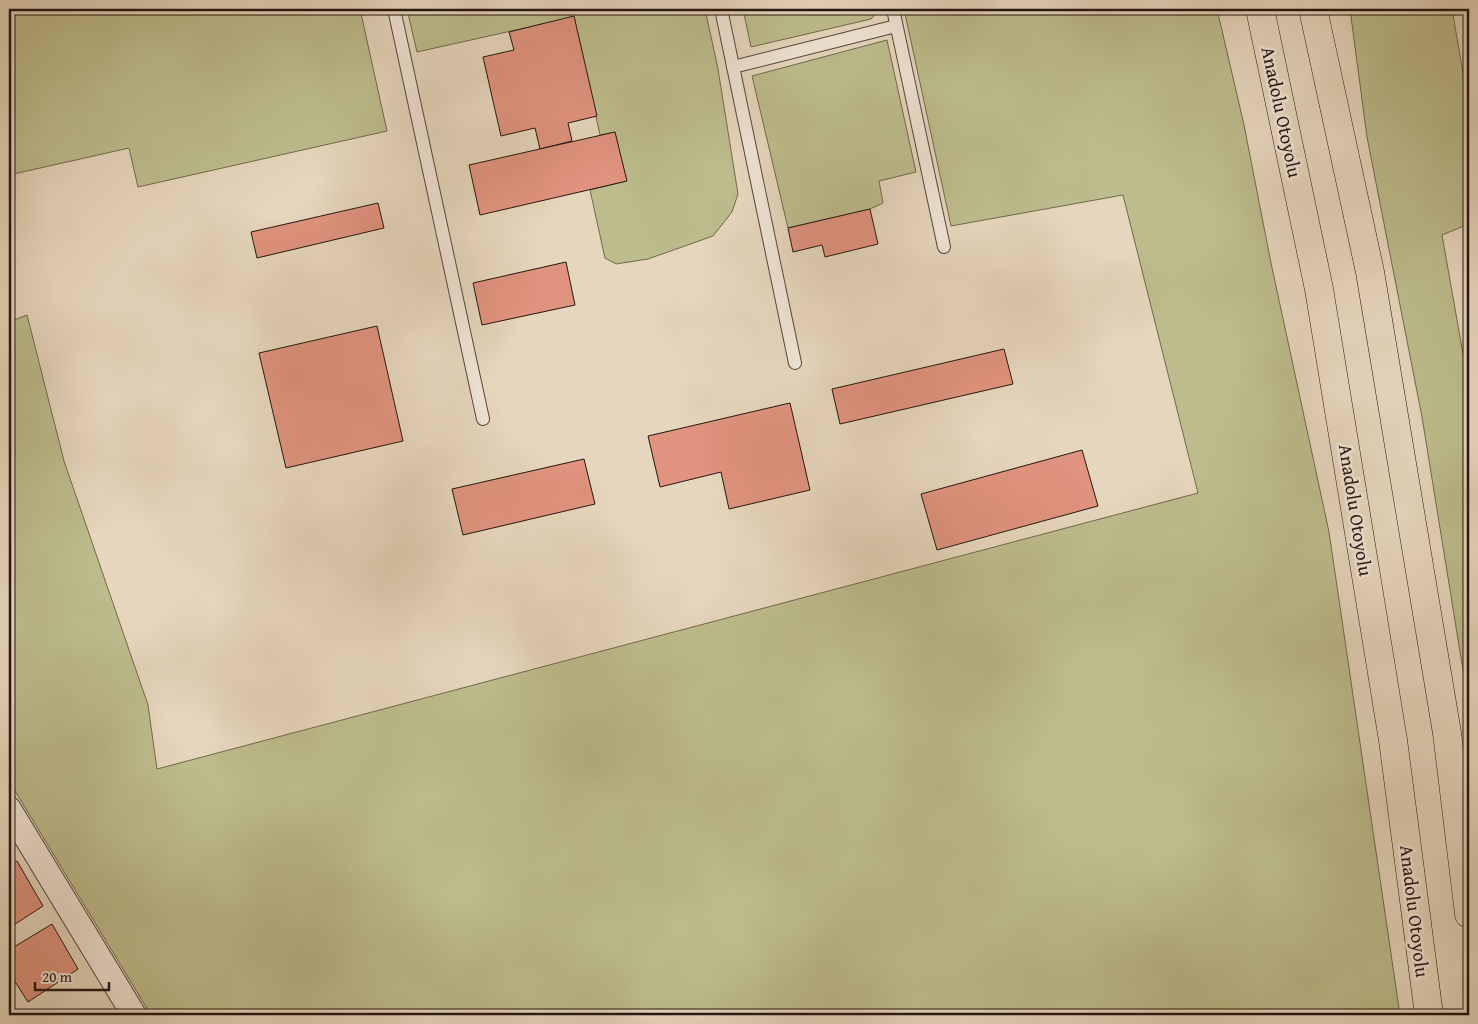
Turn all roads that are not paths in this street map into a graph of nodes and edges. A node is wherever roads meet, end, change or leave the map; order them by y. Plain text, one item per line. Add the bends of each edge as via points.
1 (394, 9) edge
2 (720, 9) edge
3 (893, 9) edge
4 (1260, 9) edge
5 (1313, 9) edge
6 (1329, 9) edge
7 (896, 26) junction
8 (733, 67) junction
9 (1344, 148) junction
10 (944, 247) dead end
11 (795, 363) dead end
12 (483, 419) dead end
13 (9, 809) edge
14 (1469, 914) edge
15 (134, 1015) edge
16 (1429, 1015) edge

1 - 12 lane
2 - 8 lane
3 - 7 lane
4 - 16 highway, Anadolu Otoyolu via 1319,289 1393,740
5 - 9 highway
6 - 9 highway
7 - 8 lane
7 - 10 lane
8 - 11 lane
9 - 14 highway via 1370,272 1425,593 1447,733
13 - 15 street

